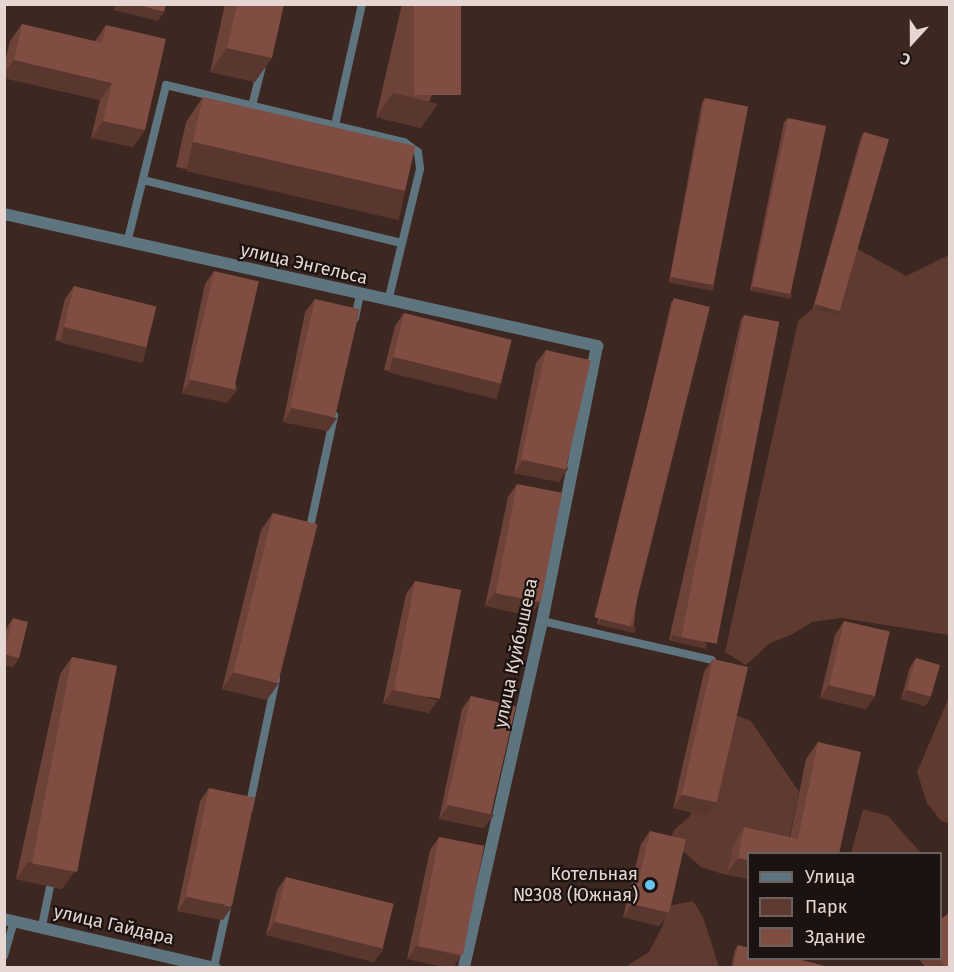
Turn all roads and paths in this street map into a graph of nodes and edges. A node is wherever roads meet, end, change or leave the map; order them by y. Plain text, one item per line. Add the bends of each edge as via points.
1 (362, 4) edge
2 (263, 61) edge
3 (252, 106) junction
4 (335, 125) junction
5 (143, 180) junction
6 (4, 214) edge
7 (127, 243) junction
8 (402, 243) junction
9 (360, 295) junction
10 (388, 301) junction
11 (353, 330) edge
12 (597, 346) joint
13 (335, 410) edge
14 (307, 538) edge
15 (542, 621) junction
16 (712, 660) edge
17 (280, 665) edge
18 (247, 815) edge
19 (54, 866) edge
20 (229, 896) edge
21 (9, 920) edge
22 (42, 926) junction
23 (4, 956) edge
24 (185, 964) edge
25 (214, 967) edge
26 (464, 968) edge

1 - 4 lane
2 - 3 lane
3 - 4 lane
3 - 5 lane via 166,85
4 - 8 lane via 404,142 417,152 420,169
5 - 7 lane
5 - 8 lane
6 - 7 street, улица Энгельса
7 - 9 street, улица Энгельса
8 - 10 lane
9 - 10 street, улица Энгельса
9 - 11 lane
10 - 12 street, улица Энгельса
12 - 15 street, улица Куйбышева
13 - 14 lane
15 - 16 lane
15 - 26 street, улица Куйбышева
17 - 18 lane
19 - 22 lane
20 - 25 lane
21 - 22 street, улица Гайдара
21 - 23 lane
22 - 24 street, улица Гайдара
24 - 25 street, улица Гайдара

